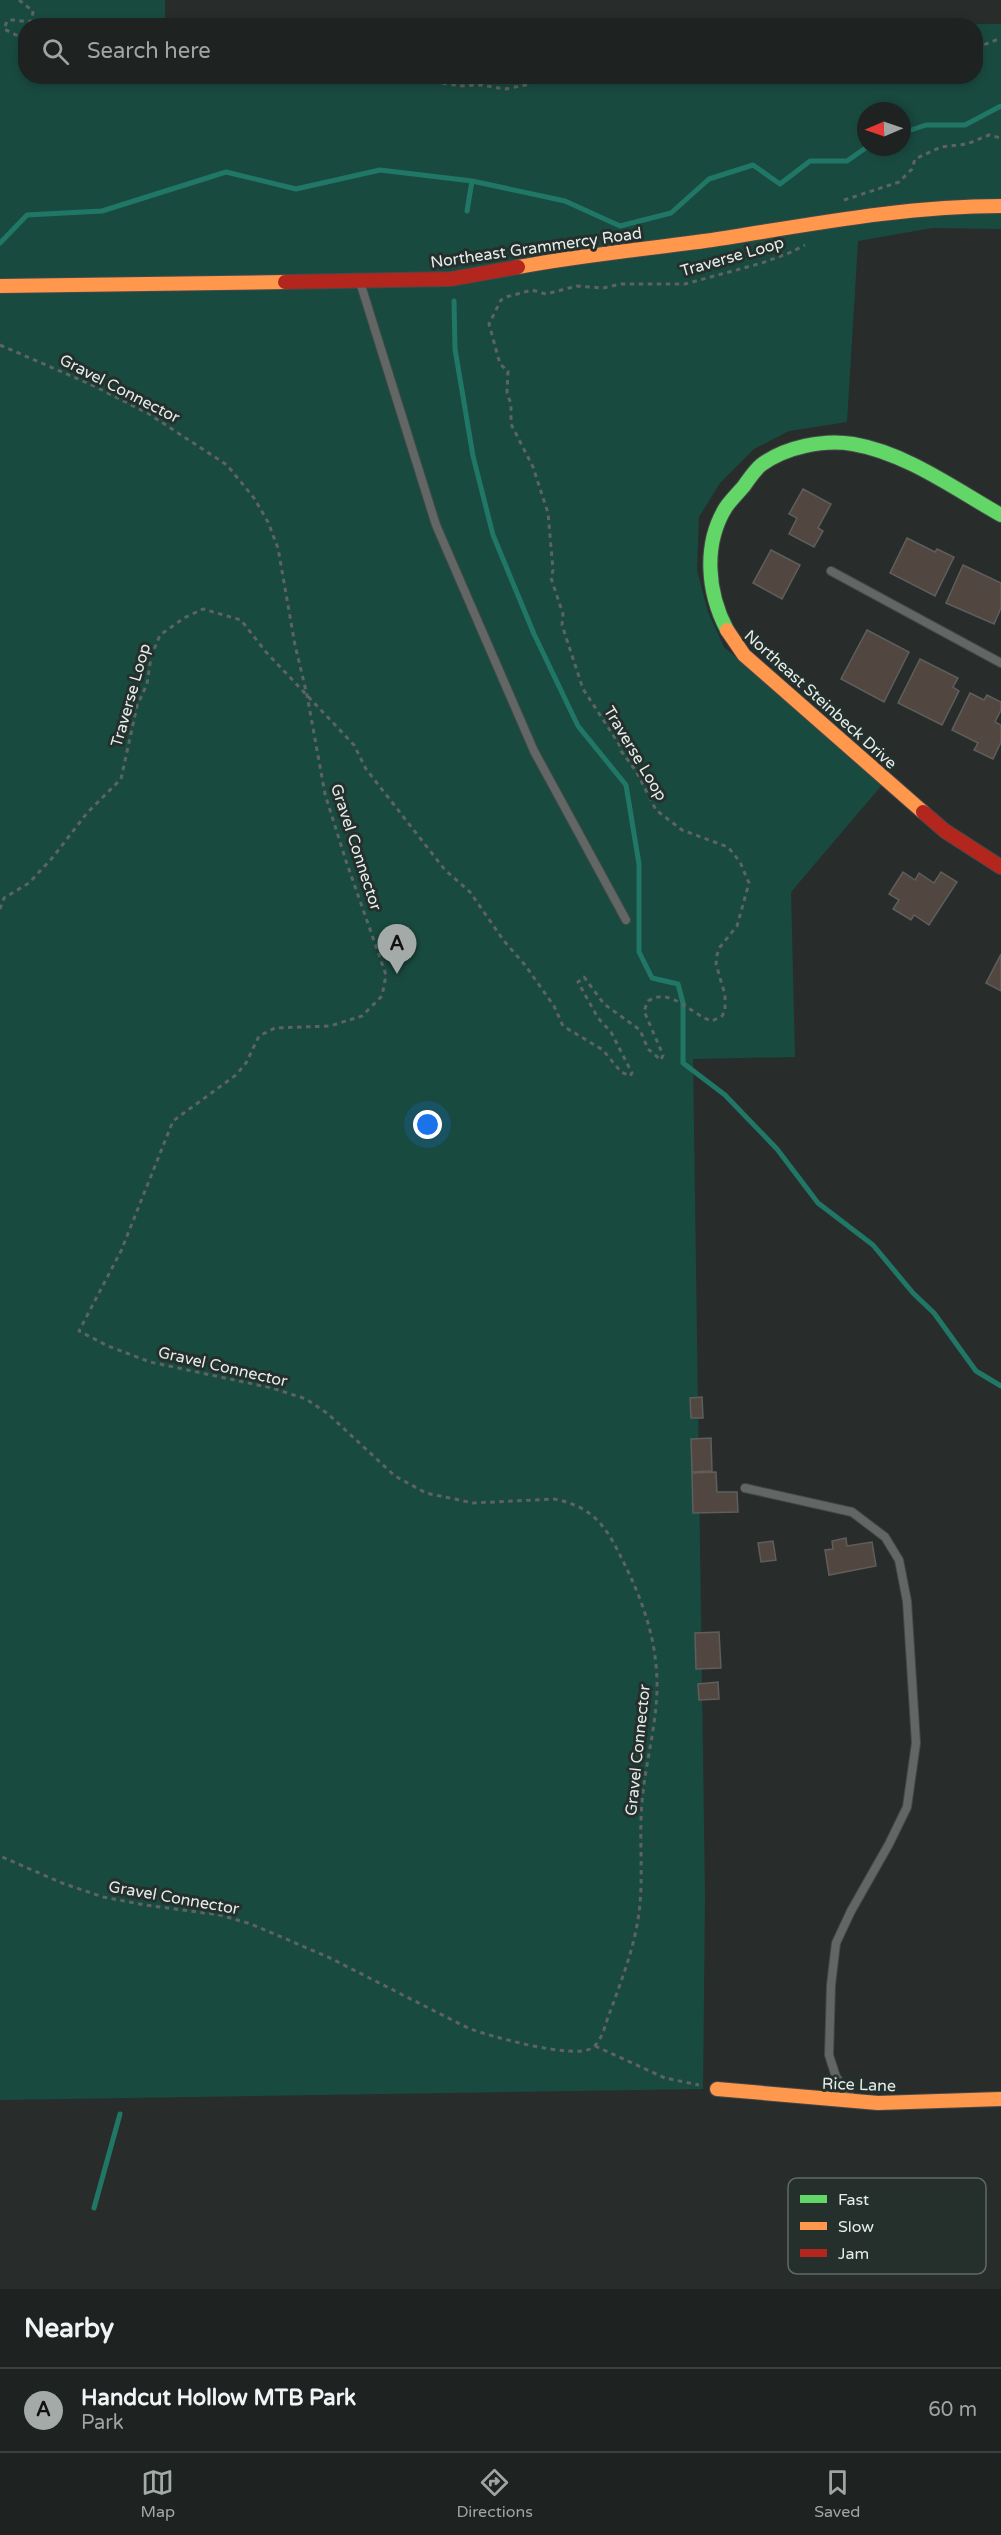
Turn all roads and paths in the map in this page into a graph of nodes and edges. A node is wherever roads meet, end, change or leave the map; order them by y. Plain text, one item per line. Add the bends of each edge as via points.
1 (19, 0) edge
2 (33, 18) edge
3 (18, 20) edge
4 (2, 28) edge
5 (18, 36) edge
6 (1001, 38) edge
7 (983, 45) edge
8 (448, 84) edge
9 (529, 84) edge
10 (1001, 138) edge
11 (833, 203) dead end
12 (1001, 206) edge
13 (820, 223) junction
14 (360, 280) junction
15 (0, 286) edge
16 (0, 345) edge
17 (1001, 515) edge
18 (831, 571) dead end
19 (1001, 663) edge
20 (307, 694) junction
21 (1001, 867) edge
22 (0, 909) edge
23 (626, 920) dead end
24 (745, 1488) dead end
25 (0, 1856) edge
26 (595, 2046) junction
27 (717, 2090) joint
28 (1001, 2099) edge
29 (855, 2102) junction

1 - 2 path via 33,11
3 - 4 path via 7,21
4 - 5 path
6 - 7 path
8 - 9 path via 505,89
10 - 11 path via 989,135 922,154 900,182
12 - 13 street, Northeast Grammercy Road via 960,206
13 - 14 street, Northeast Grammercy Road via 575,256 451,279
13 - 20 path, Traverse Loop via 807,243 762,263 685,284 577,286 546,294 532,290 501,300 489,324 500,364 508,371 511,424 533,466 548,513 551,578 583,689 659,814 682,830 728,847 749,883 737,926 717,955 725,995 722,1016 712,1021 699,1017 683,1003 666,996 648,1001 644,1011 663,1055 661,1060 648,1049 640,1030 604,1004 584,977 580,979 578,982 632,1073 627,1076 621,1072 603,1050 563,1026 554,1006 470,892 445,870 366,769 354,745
14 - 15 street, Northeast Grammercy Road
14 - 23 lane via 436,525 534,751
16 - 20 path, Gravel Connector via 149,414 227,465 254,498 278,548
17 - 21 street, Northeast Steinbeck Drive via 902,462 865,447 835,442 803,446 762,465 726,506 715,530 710,569 711,591 730,638 744,655 945,831
18 - 19 lane
20 - 22 path, Traverse Loop via 240,620 203,609 184,618 160,635 151,657 121,779 29,883 4,898
20 - 26 path, Gravel Connector via 325,794 383,964 386,985 376,1003 355,1020 330,1026 275,1028 259,1036 236,1075 173,1121 121,1251 79,1331 150,1362 306,1399 327,1413 395,1476 426,1493 473,1503 542,1499 567,1502 595,1518 606,1531 647,1616 655,1649 657,1688 642,1803 638,1924 626,1969
24 - 29 lane via 852,1512 885,1537 899,1560 907,1601 915,1743 907,1807 836,1943 831,1985 829,2055 836,2077
25 - 26 path, Gravel Connector via 103,1897 220,1915 251,1924 487,2035 572,2051
26 - 27 path via 665,2078
27 - 29 street, Rice Lane
28 - 29 street, Rice Lane

